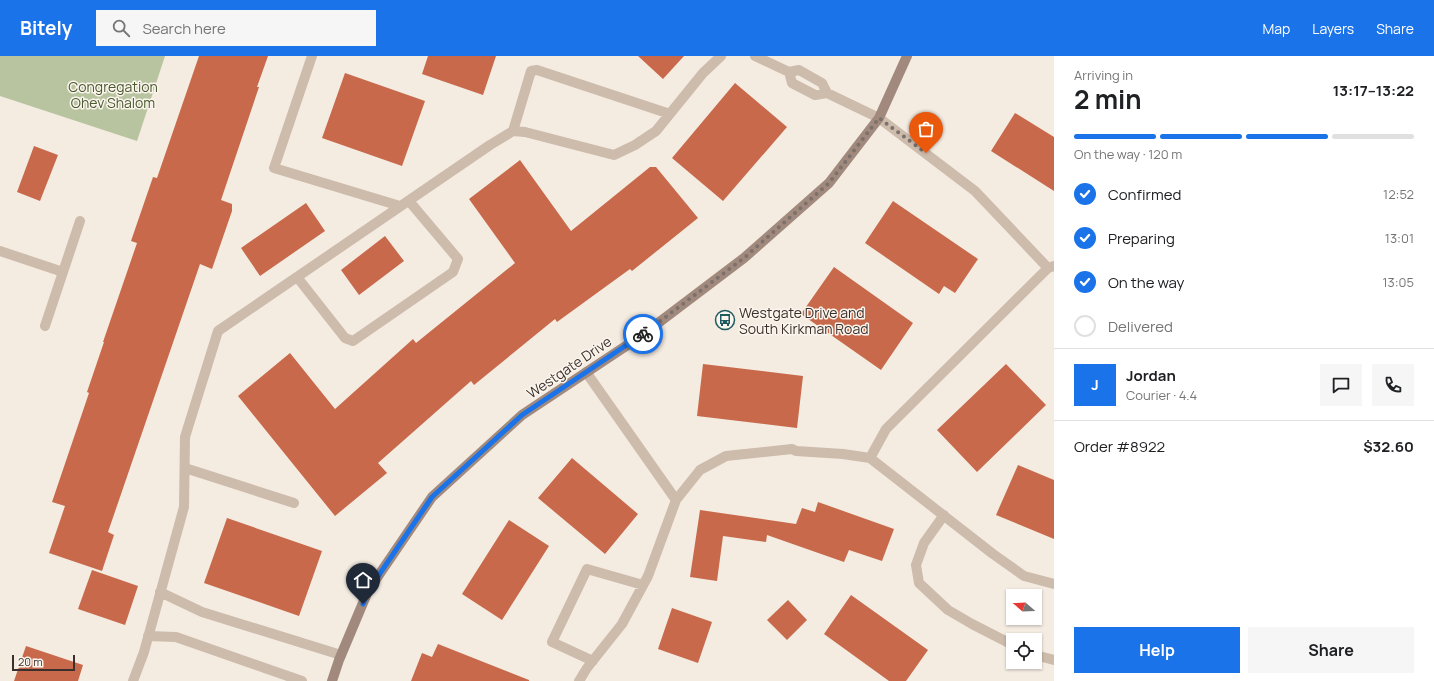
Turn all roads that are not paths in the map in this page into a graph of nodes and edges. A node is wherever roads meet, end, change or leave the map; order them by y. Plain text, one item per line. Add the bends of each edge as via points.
1 (312, 56) edge
2 (721, 56) edge
3 (755, 56) edge
4 (907, 56) edge
5 (789, 72) junction
6 (827, 93) junction
7 (670, 114) junction
8 (879, 118) junction
9 (513, 131) junction
10 (409, 200) junction
11 (400, 206) junction
12 (80, 220) dead end
13 (0, 251) edge
14 (1051, 267) edge
15 (63, 272) junction
16 (297, 277) junction
17 (45, 326) dead end
18 (586, 372) junction
19 (870, 458) junction
20 (185, 468) junction
21 (676, 500) junction
22 (294, 503) dead end
23 (944, 515) junction
24 (1054, 584) edge
25 (643, 585) junction
26 (160, 592) junction
27 (148, 636) junction
28 (1006, 641) edge
29 (341, 655) junction
30 (1042, 657) edge
31 (1054, 660) edge
32 (592, 661) junction
33 (133, 681) edge
34 (302, 681) edge
35 (332, 681) edge
36 (579, 681) edge

1 - 11 street via 274,168
2 - 7 street via 703,73
3 - 5 street
4 - 8 street, Westgate Drive
5 - 6 street via 799,70 822,83
5 - 6 street via 792,83 816,95
6 - 8 street
7 - 9 street via 656,131 614,155
7 - 9 street via 537,70 531,71
8 - 14 street via 975,191
8 - 18 street, Westgate Drive via 829,183 744,258 641,336
9 - 10 street
10 - 11 street
10 - 16 street via 458,259 453,272 391,315 353,341 349,340
11 - 16 street
12 - 15 street
13 - 15 street
14 - 19 street via 886,429
15 - 17 street
16 - 20 street via 218,331 185,437
18 - 21 street
18 - 29 street, Westgate Drive via 522,415 432,497 368,591
19 - 21 street via 792,449 726,456 700,470
19 - 23 street
20 - 22 street
20 - 26 street via 184,506
21 - 25 street
23 - 24 street via 1024,576
23 - 28 street via 924,543 916,565 920,583 948,610
25 - 32 street via 622,624
25 - 32 street via 587,569 552,642
26 - 27 street
26 - 29 street via 202,612
27 - 33 street
27 - 34 street via 176,637
29 - 35 street, Westgate Drive
30 - 31 street
32 - 36 street

